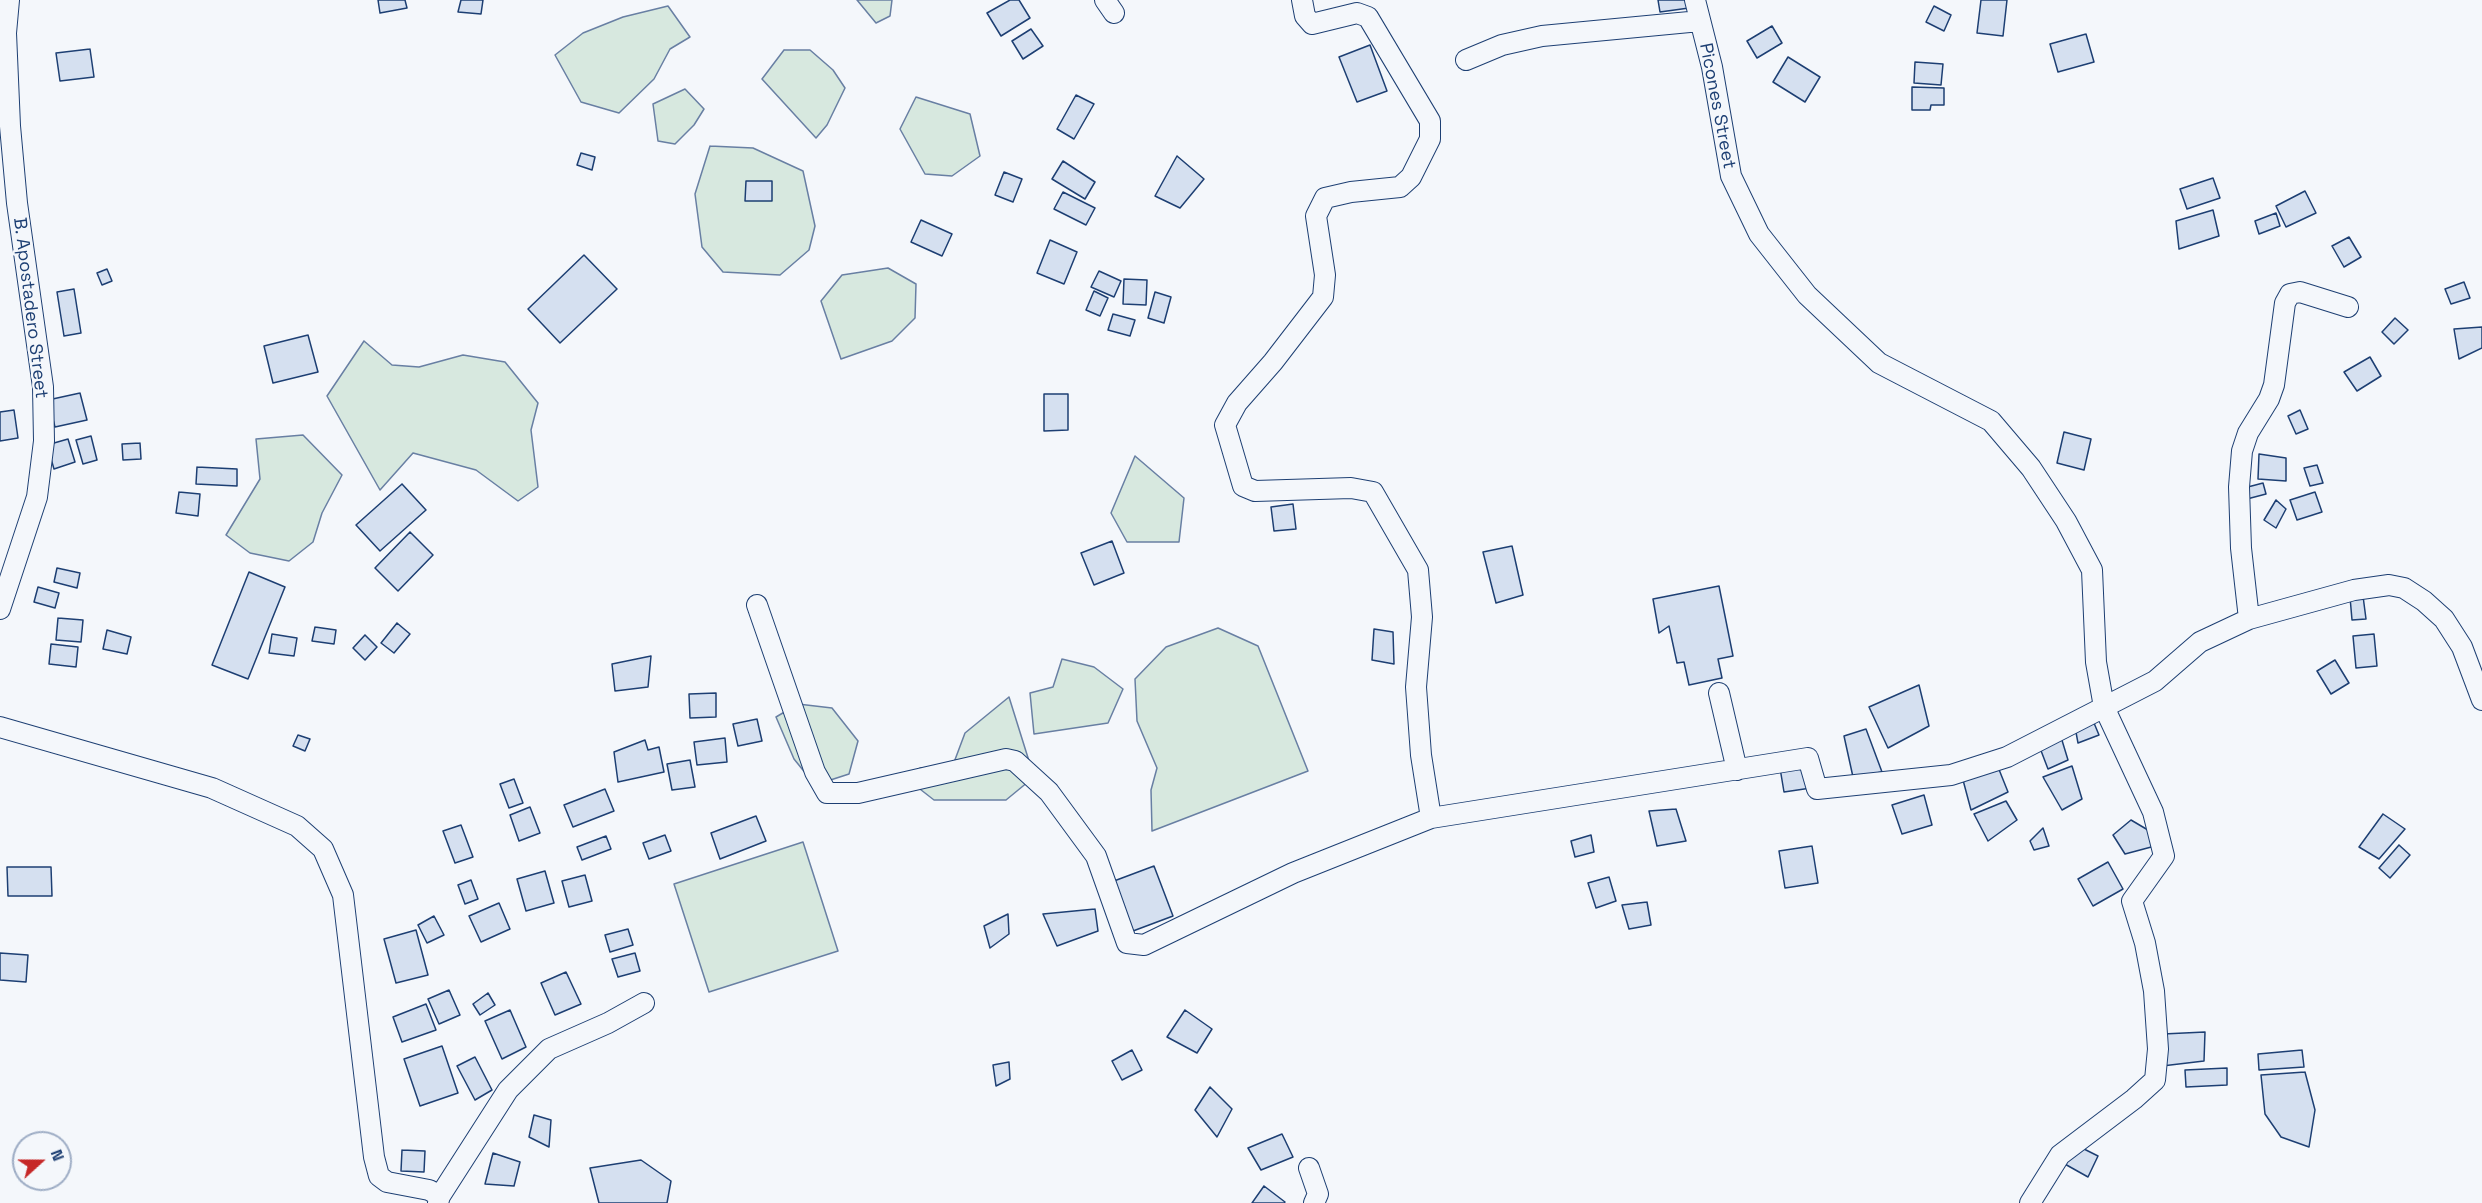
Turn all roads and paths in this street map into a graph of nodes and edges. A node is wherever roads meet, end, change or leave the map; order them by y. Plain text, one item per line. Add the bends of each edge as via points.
1 (9, 0) edge
2 (1302, 0) edge
3 (1695, 0) edge
4 (1700, 21) junction
5 (1466, 60) dead end
6 (2348, 307) dead end
7 (757, 605) dead end
8 (0, 609) edge
9 (2249, 620) junction
10 (1719, 693) dead end
11 (2482, 700) edge
12 (2104, 706) junction
13 (0, 727) edge
14 (1737, 770) junction
15 (1431, 818) junction
16 (644, 1003) dead end
17 (1309, 1168) dead end
18 (439, 1200) edge
19 (1314, 1203) edge
20 (2030, 1203) edge

1 - 8 street, B. Apostadero Street via 6,33 16,203 43,387 44,441 37,496
2 - 15 street via 1305,16 1312,24 1357,13 1368,16 1430,121 1430,139 1412,177 1400,187 1325,198 1316,216 1325,275 1323,297 1237,403 1225,425 1243,486 1255,491 1351,488 1373,492 1418,570 1422,617 1416,687
3 - 4 street, Picones Street
4 - 5 street via 1542,36 1502,45
4 - 12 street, Picones Street via 1731,176 1759,234 1807,295 1880,363 1991,421 2031,468 2066,521 2092,570 2096,662
6 - 9 street via 2300,291 2290,294 2286,303 2274,386 2242,452 2241,548
7 - 15 street via 814,772 827,794 858,793 1006,759 1016,761 1049,792 1096,856 1126,943 1144,945 1293,873
9 - 11 street via 2354,590 2389,585 2404,588 2444,619 2462,647
9 - 12 street via 2200,642 2155,681
10 - 14 street
12 - 14 street via 2007,757 1951,775 1817,789 1808,758
12 - 20 street, Picones Street via 2153,812 2164,856 2132,901 2154,991 2158,1049 2155,1080 2060,1155
13 - 18 street via 212,788 297,826 323,849 343,896 379,1176 387,1182 429,1190
14 - 15 street
16 - 18 street via 549,1049 508,1090
17 - 19 street via 1318,1194

